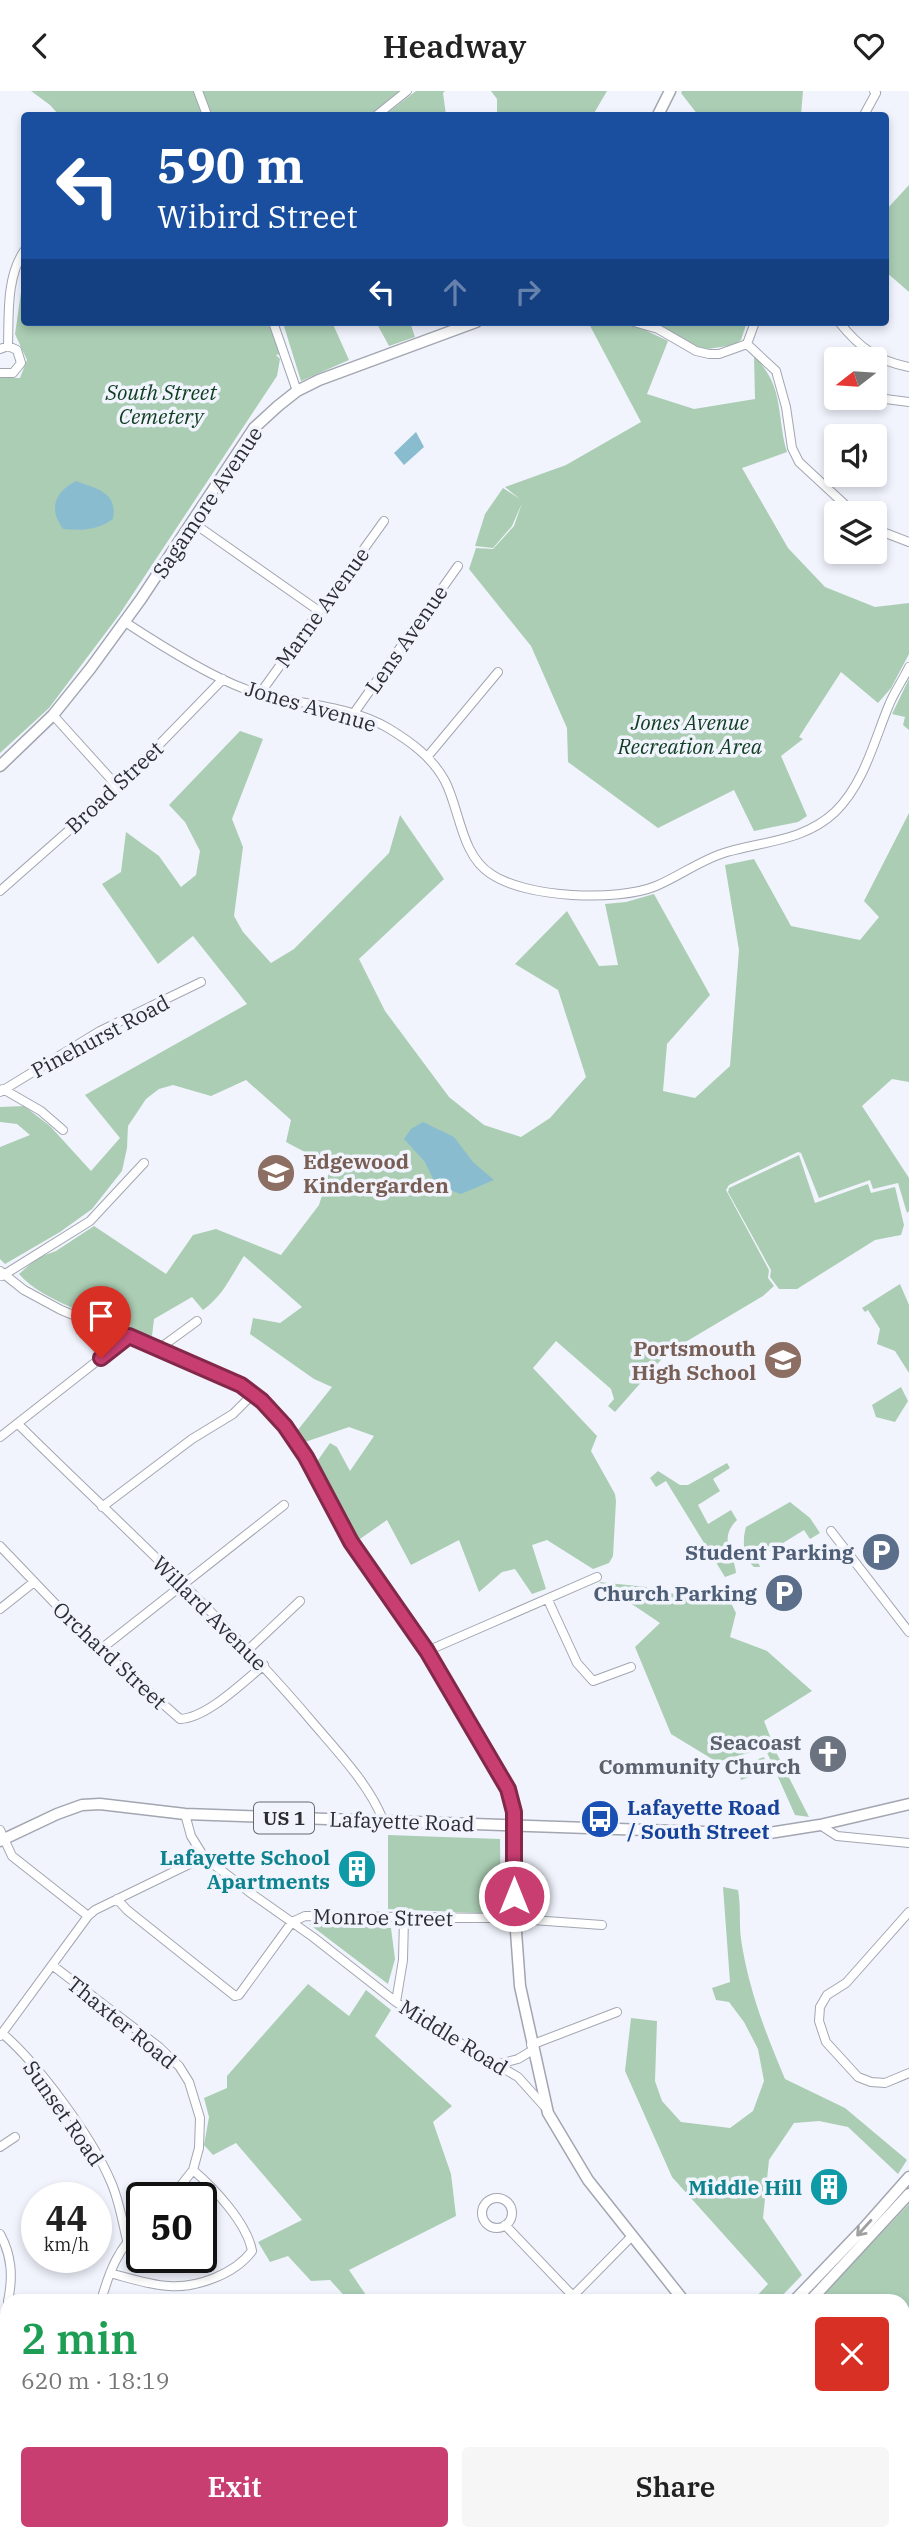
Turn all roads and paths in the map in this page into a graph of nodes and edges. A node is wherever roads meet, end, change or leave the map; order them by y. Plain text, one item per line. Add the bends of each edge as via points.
1 (198, 91) edge
2 (407, 91) edge
3 (670, 91) edge
4 (876, 92) edge
5 (206, 112) edge
6 (381, 112) edge
7 (660, 112) edge
8 (866, 112) edge
9 (21, 257) edge
10 (274, 326) edge
11 (465, 326) edge
12 (648, 326) edge
13 (754, 326) edge
14 (842, 326) edge
15 (747, 344) junction
16 (4, 348) edge
17 (909, 367) edge
18 (0, 373) edge
19 (298, 391) junction
20 (887, 399) edge
21 (909, 402) edge
22 (841, 501) edge
23 (384, 521) dead end
24 (192, 522) junction
25 (887, 534) edge
26 (909, 542) edge
27 (458, 566) dead end
28 (319, 611) junction
29 (125, 622) junction
30 (909, 667) edge
31 (498, 672) dead end
32 (223, 679) junction
33 (261, 692) junction
34 (354, 713) junction
35 (53, 715) junction
36 (428, 756) junction
37 (0, 766) edge
38 (118, 787) junction
39 (0, 891) edge
40 (201, 982) dead end
41 (1, 1091) edge
42 (63, 1130) dead end
43 (145, 1163) dead end
44 (1, 1275) edge
45 (197, 1321) dead end
46 (129, 1336) junction
47 (160, 1348) junction
48 (253, 1394) junction
49 (18, 1424) junction
50 (0, 1437) edge
51 (284, 1505) dead end
52 (102, 1507) junction
53 (831, 1531) dead end
54 (0, 1546) edge
55 (597, 1577) dead end
56 (34, 1582) junction
57 (183, 1585) junction
58 (548, 1599) junction
59 (300, 1601) dead end
60 (0, 1609) edge
61 (909, 1632) edge
62 (101, 1649) junction
63 (249, 1649) junction
64 (427, 1651) junction
65 (264, 1665) junction
66 (631, 1667) dead end
67 (909, 1804) edge
68 (185, 1814) junction
69 (383, 1820) junction
70 (514, 1825) junction
71 (820, 1825) junction
72 (1, 1837) edge
73 (909, 1843) edge
74 (204, 1857) junction
75 (117, 1899) junction
76 (909, 1912) edge
77 (88, 1916) junction
78 (404, 1918) junction
79 (515, 1918) junction
80 (292, 1922) junction
81 (601, 1925) dead end
82 (52, 1965) junction
83 (396, 2002) junction
84 (617, 2012) dead end
85 (1, 2034) edge
86 (532, 2047) junction
87 (499, 2064) junction
88 (909, 2073) edge
89 (548, 2113) junction
90 (15, 2137) dead end
91 (0, 2147) edge
92 (192, 2170) junction
93 (909, 2177) edge
94 (183, 2182) edge
95 (909, 2194) edge
96 (505, 2225) dead end
97 (0, 2234) edge
98 (126, 2235) edge
99 (632, 2236) junction
100 (126, 2241) edge
101 (112, 2269) edge
102 (110, 2273) joint
103 (9, 2294) edge
104 (104, 2294) edge
105 (566, 2294) edge
106 (575, 2294) edge
107 (678, 2294) edge
108 (801, 2294) edge
109 (816, 2294) edge

1 - 5 street
2 - 6 street
3 - 7 main road
4 - 8 street
9 - 16 street via 10,289
10 - 19 street
11 - 19 main road, Sagamore Avenue
12 - 15 street via 709,354
13 - 15 street
14 - 17 street via 857,344 880,360
15 - 22 street via 776,371 799,462
16 - 18 street via 17,350 21,363 13,373
19 - 24 main road, Sagamore Avenue via 250,434
20 - 21 street
23 - 28 street, Marne Avenue
24 - 28 street
24 - 29 main road, Sagamore Avenue
25 - 26 street
27 - 34 street, Lens Avenue
28 - 33 street, Marne Avenue
29 - 32 street, Jones Avenue
29 - 35 main road, Sagamore Avenue
30 - 36 street, Jones Avenue via 854,788 826,820 804,833 725,852 654,887 627,894 561,894 520,887 491,875 476,860 445,782
31 - 36 street
32 - 33 street, Jones Avenue
32 - 38 street, Broad Street
33 - 34 street, Jones Avenue
34 - 36 street, Jones Avenue via 386,727
35 - 37 main road, Sagamore Avenue
35 - 38 street
38 - 39 street, Broad Street
40 - 41 street, Pinehurst Road via 100,1031
41 - 42 street via 41,1111
43 - 44 street via 90,1221
44 - 46 street via 44,1302
45 - 47 street
46 - 47 street
46 - 49 street
47 - 48 street
48 - 52 street via 233,1414
48 - 64 street via 296,1441 351,1542
49 - 50 street
49 - 52 street, Willard Avenue
51 - 57 street
52 - 57 street, Willard Avenue
53 - 61 street
54 - 56 street, Orchard Street
55 - 58 street
56 - 60 street
56 - 62 street, Orchard Street
57 - 62 street
57 - 63 street, Willard Avenue
58 - 64 street
58 - 66 street via 577,1663 593,1681
59 - 63 street
62 - 65 street, Orchard Street via 180,1719 206,1710
63 - 65 street, Willard Avenue
64 - 70 street via 508,1789
65 - 69 street, Willard Avenue via 338,1752
67 - 71 main road, Lafayette Road / US 1
68 - 69 main road, Lafayette Road / US 1
68 - 72 main road, US 1 via 91,1804
68 - 74 street, Middle Road
69 - 70 main road, Lafayette Road / US 1
70 - 71 main road, Lafayette Road / US 1 via 763,1834
70 - 79 main road
71 - 73 street via 837,1836
72 - 77 street via 17,1861
74 - 75 street
74 - 80 street, Middle Road
75 - 77 street
75 - 80 street via 235,1996
76 - 88 street via 846,1983 827,1995 819,2021 826,2042 858,2077 885,2083
77 - 82 street
78 - 79 street, Monroe Street
78 - 80 street, Monroe Street via 305,1916
78 - 83 street
79 - 81 street, Monroe Street
79 - 86 main road via 520,1986
80 - 83 street, Middle Road
82 - 85 street
82 - 92 street, Thaxter Road via 179,2066 200,2118 199,2148
83 - 87 street, Middle Road
84 - 86 street
85 - 98 street, Sunset Road via 49,2085 98,2155 114,2190
86 - 87 street via 518,2059
86 - 89 main road
87 - 89 street, Middle Road via 526,2084
89 - 99 main road, Middle Road via 579,2167
90 - 91 street
92 - 94 street, Thaxter Road
92 - 102 street via 214,2188 246,2235 252,2251 245,2260 222,2274 186,2286 168,2287
93 -> 108 main road
95 - 109 main road
96 - 105 street
97 - 103 street via 10,2261
99 - 106 street
99 - 107 main road, Middle Road
100 - 101 street
102 - 104 street

